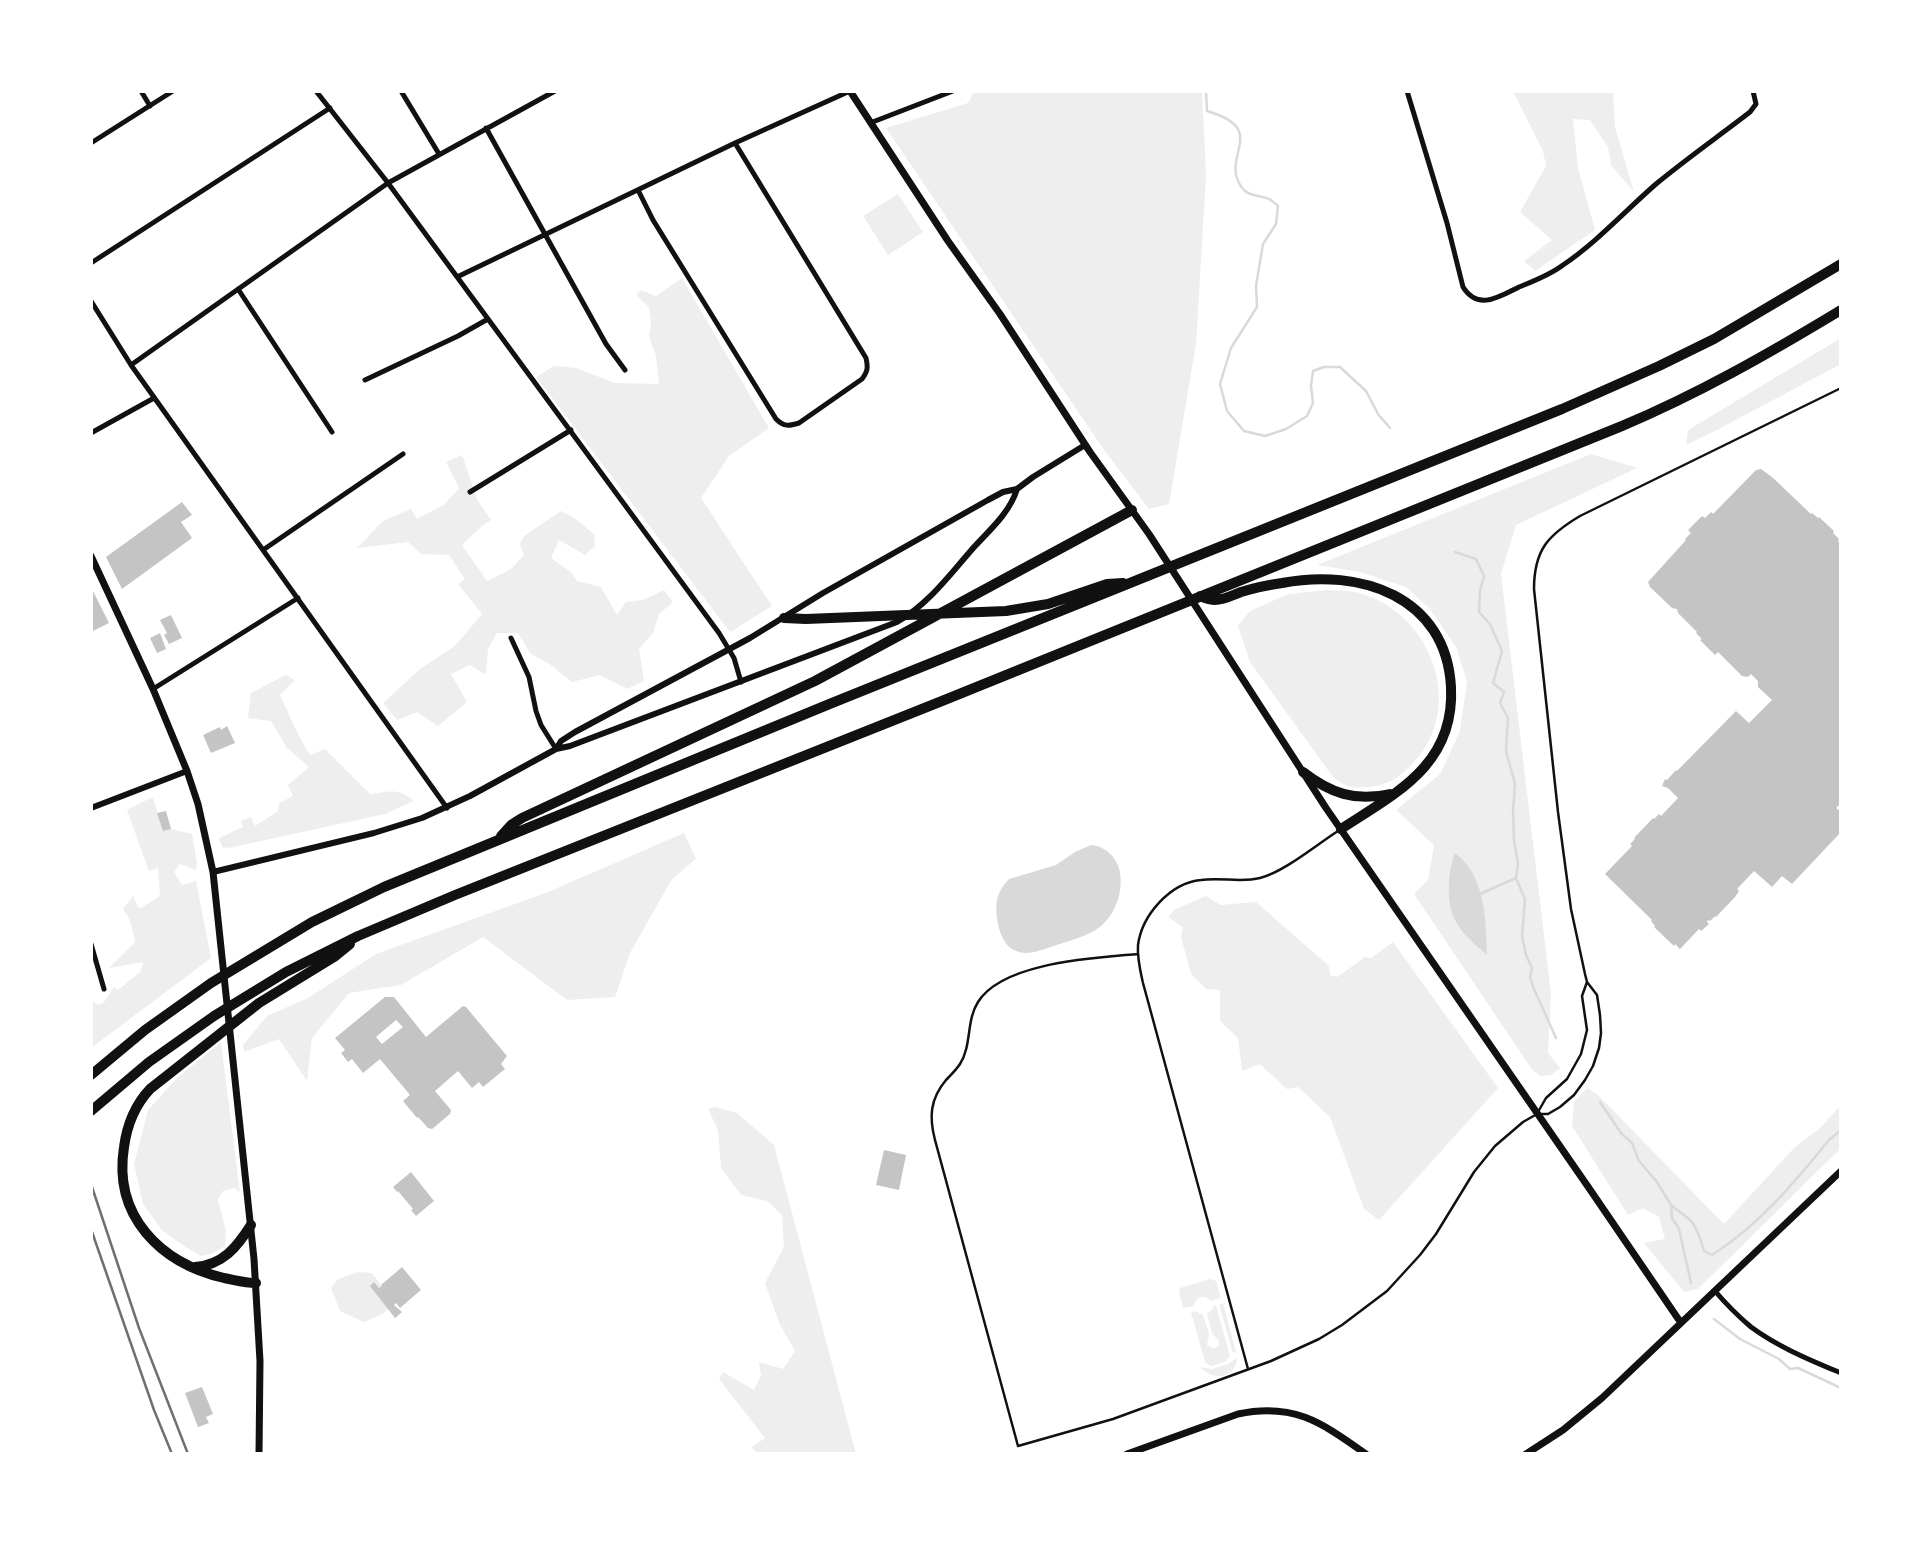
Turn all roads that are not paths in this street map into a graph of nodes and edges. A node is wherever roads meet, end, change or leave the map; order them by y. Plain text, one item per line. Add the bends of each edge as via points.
1 (141, 91) edge
2 (173, 91) edge
3 (316, 91) edge
4 (401, 91) edge
5 (555, 91) edge
6 (850, 91) edge
7 (953, 91) edge
8 (1407, 91) edge
9 (1753, 91) edge
10 (149, 106) junction
11 (330, 108) junction
12 (870, 123) junction
13 (486, 128) junction
14 (91, 143) edge
15 (735, 143) junction
16 (439, 154) junction
17 (388, 183) junction
18 (638, 190) junction
19 (546, 235) junction
20 (91, 263) edge
21 (1841, 264) edge
22 (457, 277) junction
23 (238, 289) junction
24 (91, 301) edge
25 (1841, 310) edge
26 (488, 318) junction
27 (131, 365) junction
28 (625, 370) dead end
29 (365, 380) dead end
30 (1841, 388) edge
31 (154, 398) junction
32 (571, 430) junction
33 (332, 432) dead end
34 (91, 433) edge
35 (1085, 445) junction
36 (403, 454) dead end
37 (1017, 489) junction
38 (470, 492) dead end
39 (1132, 510) junction
40 (263, 550) junction
41 (92, 559) edge
42 (1121, 584) junction
43 (1199, 596) junction
44 (298, 598) junction
45 (784, 618) junction
46 (511, 638) dead end
47 (730, 649) junction
48 (741, 682) junction
49 (153, 690) junction
50 (556, 749) junction
51 (187, 771) junction
52 (1303, 772) junction
53 (1397, 792) junction
54 (91, 808) edge
55 (447, 808) junction
56 (1341, 829) junction
57 (498, 839) junction
58 (213, 872) junction
59 (358, 936) junction
60 (91, 944) edge
61 (1138, 954) junction
62 (1587, 982) junction
63 (104, 989) dead end
64 (94, 1072) edge
65 (91, 1111) edge
66 (1537, 1114) junction
67 (1841, 1171) edge
68 (251, 1225) junction
69 (191, 1266) junction
70 (256, 1283) junction
71 (1715, 1291) junction
72 (1681, 1323) junction
73 (1248, 1369) junction
74 (1841, 1373) edge
75 (259, 1454) edge
76 (1127, 1454) edge
77 (1366, 1454) edge
78 (1526, 1454) edge

1 - 10 street
2 - 10 street
3 - 11 street
4 - 16 street
5 - 13 street
6 - 12 main road
6 - 15 street
7 - 12 street
8 - 9 street via 1459,273 1468,295 1476,300 1497,298 1560,268 1657,183 1750,112 1756,104
10 - 14 street
11 - 17 street
11 - 20 street
12 - 35 main road
13 - 16 street
13 - 19 street
15 - 18 street
15 - 18 street via 868,366 862,379 799,423 782,425 776,419
16 - 17 street
17 - 22 street
17 - 23 street
18 - 19 street
19 - 22 street
19 - 28 street
21 - 42 highway via 1735,327 1641,374
22 - 26 street
23 - 27 street
23 - 33 street
24 - 27 street
25 - 43 highway via 1742,368 1652,413
26 - 29 street
26 - 32 street
27 - 31 street
30 - 62 lane via 1580,516 1554,533 1538,557 1534,589 1558,812
31 - 34 street
31 - 40 street
32 - 38 street
32 - 47 street
35 - 37 street
35 - 39 main road
36 - 40 street
37 - 45 street via 988,500
37 - 48 street via 1000,518 909,615
39 - 52 main road
39 - 57 highway via 815,681 522,818
40 - 44 street
41 - 49 main road
42 - 45 highway via 1006,611
42 - 57 highway
43 - 53 highway via 1217,600 1298,580 1325,579 1379,588 1414,608 1426,621 1448,666 1449,716 1432,758
43 - 59 highway
44 - 49 street
44 - 55 street
45 - 47 street
46 - 50 street via 529,677 541,724
47 - 48 street
47 - 50 street via 575,732
48 - 50 street
49 - 51 main road
50 - 55 street
51 - 54 street
51 - 58 main road
52 - 53 highway via 1337,793 1366,797
52 - 56 main road
53 - 56 highway
55 - 58 street via 374,833
56 - 61 lane via 1266,876 1202,879 1171,891 1147,922
56 - 66 main road
57 - 64 highway via 312,922 190,997
58 - 68 main road
59 - 65 highway via 307,960 194,1029
59 - 69 highway via 334,957 259,1003 150,1088 135,1111 122,1163 127,1198 142,1227 163,1251
60 - 63 street
61 - 73 lane
61 - 73 lane via 1027,971 985,993 972,1013 965,1054 933,1100 932,1127 938,1151 1018,1446 1090,1426
62 - 66 lane via 1582,996 1587,1030 1581,1054
62 - 66 lane via 1597,995 1600,1015 1595,1060 1583,1084 1567,1101 1550,1113
66 - 72 main road
66 - 73 lane via 1506,1135 1484,1158 1436,1234 1387,1291 1319,1339
67 - 71 main road
68 - 69 highway via 225,1257
68 - 70 main road
69 - 70 highway
70 - 75 main road
71 - 72 main road
71 - 74 street via 1761,1334
72 - 78 main road via 1583,1414
76 - 77 main road via 1255,1410 1308,1418

